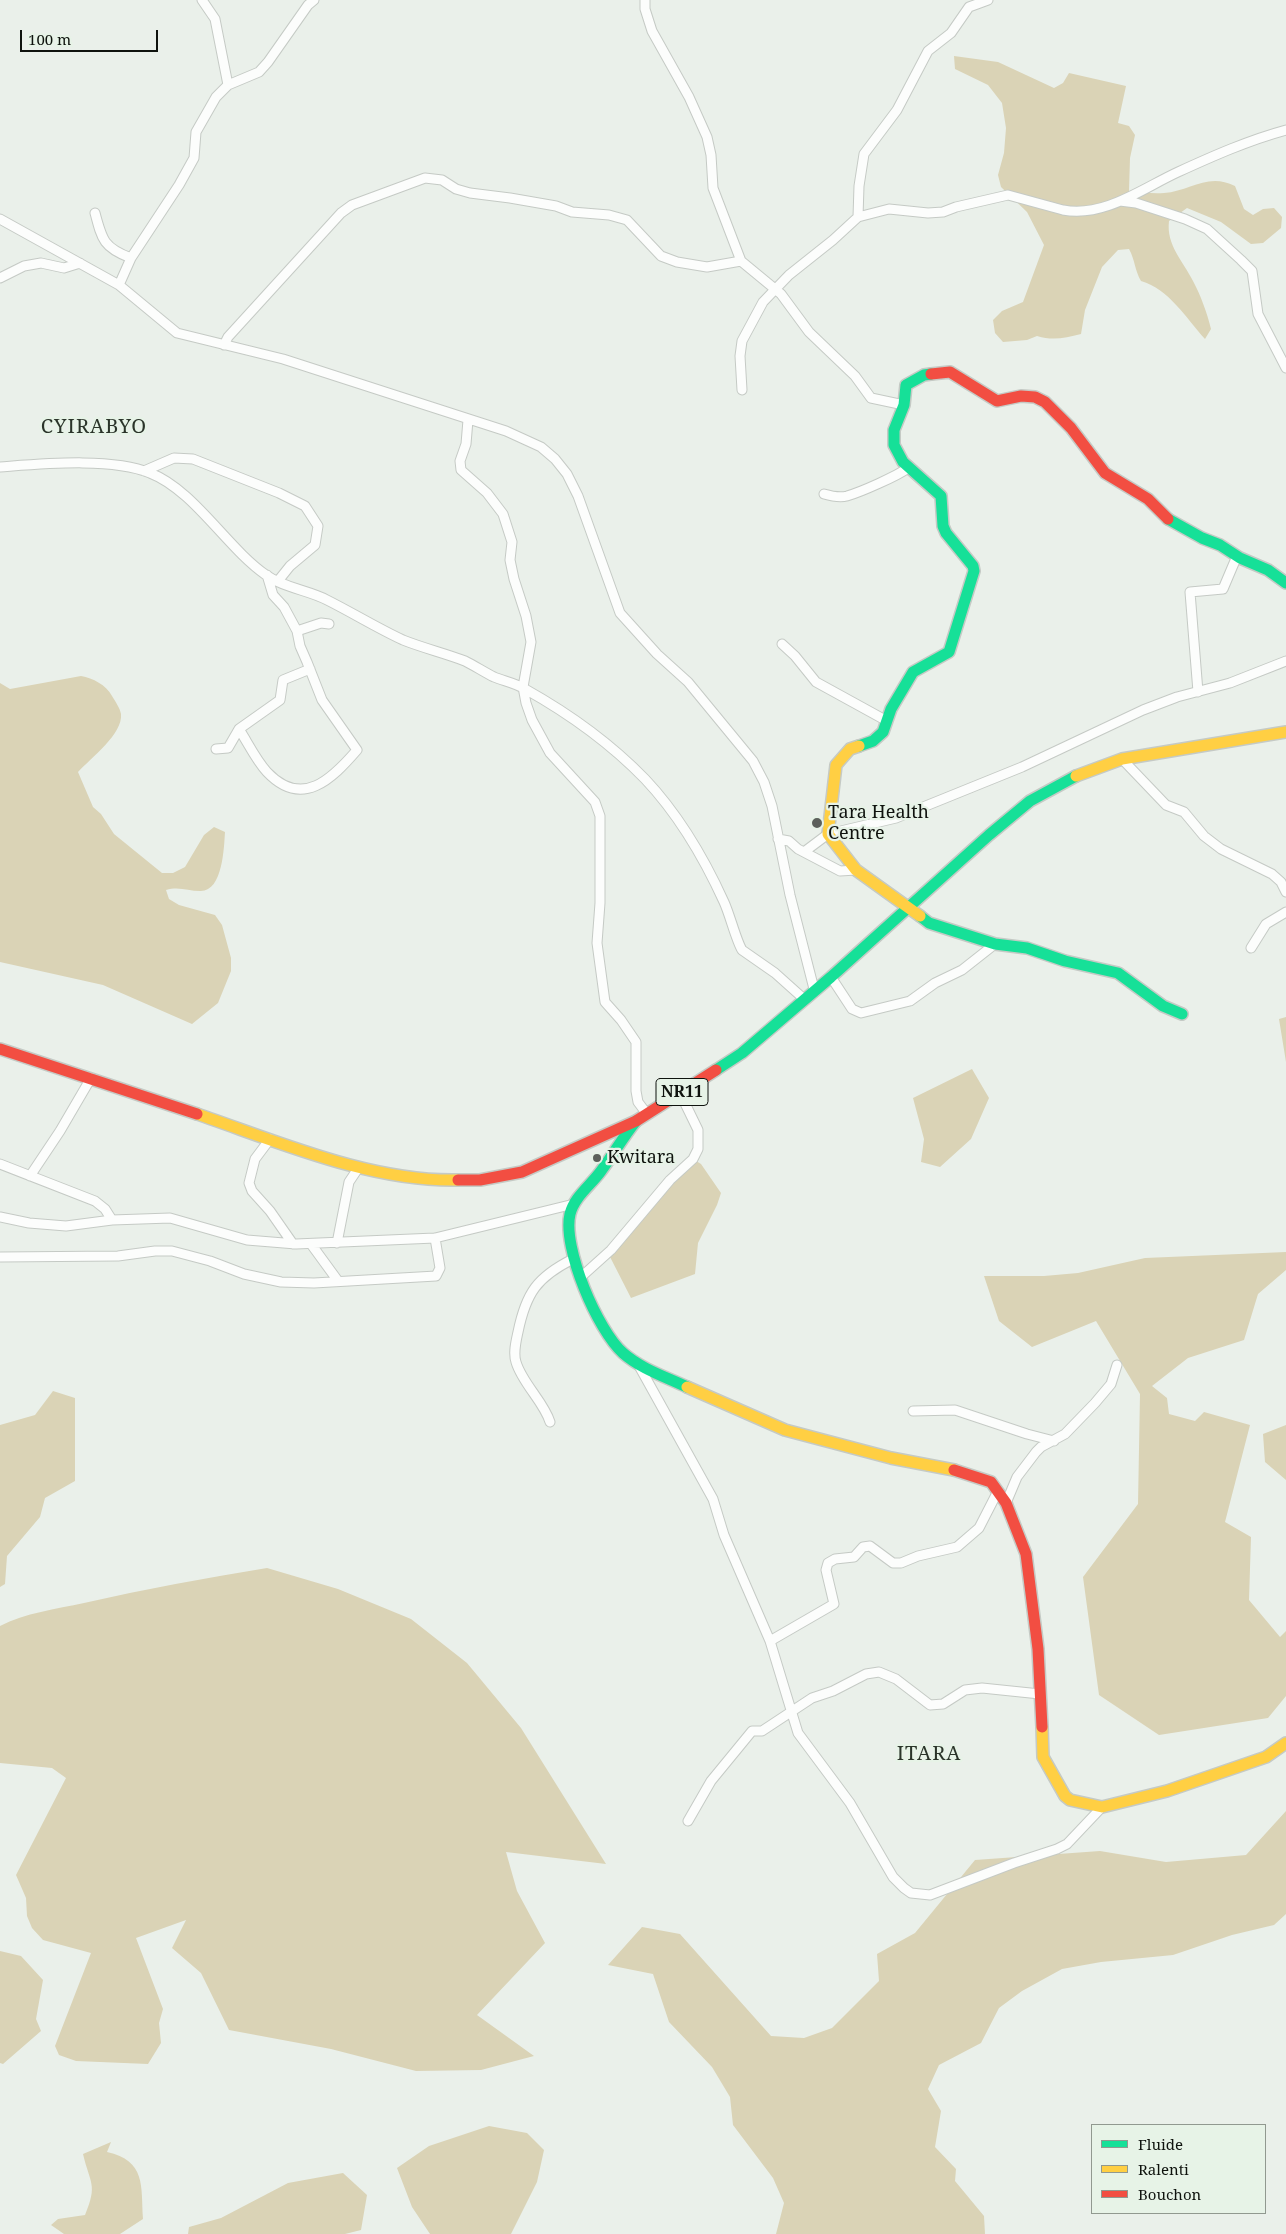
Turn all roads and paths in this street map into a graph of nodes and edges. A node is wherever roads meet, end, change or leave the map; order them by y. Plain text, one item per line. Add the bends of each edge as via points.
1 (202, 0) edge
2 (314, 0) edge
3 (645, 0) edge
4 (988, 0) edge
5 (228, 85) junction
6 (1286, 130) edge
7 (1120, 201) junction
8 (95, 214) dead end
9 (858, 217) junction
10 (0, 219) edge
11 (131, 258) junction
12 (741, 261) junction
13 (80, 263) junction
14 (0, 278) edge
15 (119, 285) junction
16 (775, 288) junction
17 (224, 345) junction
18 (1286, 368) edge
19 (742, 390) dead end
20 (904, 405) junction
21 (468, 420) junction
22 (0, 468) edge
23 (908, 468) junction
24 (144, 471) junction
25 (824, 494) dead end
26 (1237, 556) junction
27 (267, 575) junction
28 (278, 581) junction
29 (1286, 583) edge
30 (329, 624) dead end
31 (297, 631) junction
32 (782, 644) dead end
33 (1286, 661) edge
34 (310, 670) junction
35 (523, 687) junction
36 (1198, 692) junction
37 (887, 721) junction
38 (239, 729) junction
39 (1286, 732) edge
40 (216, 749) dead end
41 (1122, 759) junction
42 (828, 834) junction
43 (778, 839) junction
44 (804, 852) junction
45 (856, 870) junction
46 (1286, 892) edge
47 (908, 908) junction
48 (1286, 912) edge
49 (995, 944) junction
50 (1251, 948) dead end
51 (831, 977) junction
52 (814, 990) junction
53 (804, 999) junction
54 (1182, 1014) dead end
55 (0, 1049) edge
56 (91, 1078) junction
57 (680, 1093) junction
58 (647, 1114) junction
59 (636, 1121) junction
60 (270, 1139) junction
61 (0, 1164) edge
62 (359, 1166) junction
63 (30, 1176) junction
64 (574, 1204) junction
65 (0, 1218) edge
66 (112, 1220) junction
67 (435, 1238) junction
68 (337, 1243) junction
69 (292, 1244) junction
70 (311, 1244) junction
71 (0, 1257) edge
72 (573, 1259) junction
73 (581, 1277) junction
74 (338, 1281) junction
75 (638, 1364) junction
76 (1117, 1364) dead end
77 (913, 1412) dead end
78 (550, 1422) dead end
79 (1054, 1440) junction
80 (998, 1491) junction
81 (1006, 1503) junction
82 (770, 1641) junction
83 (1040, 1694) junction
84 (791, 1711) junction
85 (1286, 1743) edge
86 (1102, 1807) junction
87 (688, 1821) dead end

1 - 5 street via 215,19
2 - 5 street via 258,72
3 - 12 street via 652,31 689,96 707,138 713,188
4 - 9 street via 972,4 951,33 928,51 897,110 864,154
5 - 11 street via 216,97 196,132 194,158 179,185
6 - 7 street via 1190,166
7 - 9 street via 1072,212 1008,195 956,206 943,212 889,209
7 - 18 street via 1185,218 1207,229 1252,271 1258,314
8 - 11 street via 108,246 113,252
9 - 16 street
10 - 13 street
11 - 15 street
12 - 16 street
12 - 17 street via 707,267 677,262 660,256 628,220 470,193 442,180 425,178 352,205 341,213
13 - 14 street via 64,268 41,263 24,266
13 - 15 street
15 - 17 street via 177,333
16 - 19 street via 756,313 742,341
16 - 20 street via 808,332 855,376 866,394 876,400
17 - 21 street via 283,358
20 - 23 main road via 893,442 899,458
20 - 26 main road via 906,385 924,375 950,372 997,401 1035,397 1055,411 1105,473 1148,499 1170,521
21 - 35 street via 461,470 487,493 503,514 512,542 510,560 531,642
21 - 43 street via 531,441 555,459 578,496 620,613 688,682 753,760 772,806
22 - 24 street via 99,464
23 - 25 street via 847,496
23 - 37 main road via 940,496 946,533 974,571 948,652 914,672
24 - 27 street via 169,484
24 - 28 street via 174,458 193,459 305,506 318,526 315,545
26 - 29 main road via 1268,570
26 - 36 street via 1223,589 1190,592
27 - 28 street
27 - 31 street via 273,595
28 - 35 street via 325,599 401,639
30 - 31 street via 321,623
31 - 34 street
32 - 37 street via 816,682
33 - 36 street
34 - 38 street via 283,680 280,700
34 - 38 street via 322,700 357,750 329,779 311,789 299,791 281,783 267,772
35 - 53 street via 559,709 644,778 688,836 723,899 742,950
35 - 58 street via 532,720 550,753 594,802 600,816 597,943 605,1002 636,1042 636,1091 638,1102
36 - 42 street via 1144,710 1022,767 913,812
37 - 42 main road via 874,742 850,749 836,766
38 - 40 street via 228,748
39 - 41 main road, NR11
41 - 46 street via 1166,805 1184,812 1204,836 1221,849 1272,874
41 - 47 main road, NR11 via 1085,772 1030,801
42 - 44 street
42 - 45 main road
43 - 44 street via 789,841
43 - 52 street
44 - 45 street via 840,871
45 - 47 main road
47 - 49 main road via 930,923
47 - 51 main road, NR11
48 - 50 street via 1266,924
49 - 51 street via 962,970 910,1002 861,1013 852,1009
49 - 54 main road via 1027,948 1118,974 1164,1006
51 - 52 main road, NR11
52 - 53 main road, NR11
53 - 57 main road, NR11 via 742,1053
55 - 56 main road, NR11
56 - 60 main road, NR11
56 - 63 street
57 - 58 main road, NR11
57 - 73 street via 698,1130 698,1149 694,1159 664,1187 611,1250
58 - 59 main road, NR11
59 - 62 main road, NR11 via 522,1172 487,1178 430,1181
59 - 64 main road
60 - 62 main road, NR11
60 - 69 street via 255,1159 249,1183
61 - 63 street
62 - 68 street via 349,1182
63 - 66 street via 94,1201
64 - 67 street
64 - 72 main road via 569,1225
65 - 66 street via 66,1226
66 - 69 street via 170,1218 234,1237
67 - 68 street
67 - 74 street via 440,1268 436,1276
68 - 70 street
69 - 70 street
70 - 74 street
71 - 74 street via 118,1256 172,1251 281,1282
72 - 73 main road
72 - 78 street via 547,1274 530,1294 515,1343 515,1361
73 - 75 main road via 610,1336 621,1351
75 - 80 main road via 785,1430 892,1458 961,1471 991,1482
75 - 82 street via 713,1499 724,1535
76 - 79 street via 1111,1384 1065,1434
77 - 79 street via 954,1410
79 - 81 street via 1036,1452 1017,1477
80 - 81 main road
80 - 82 street via 980,1528 957,1547 893,1563 870,1546 862,1547 854,1557 828,1563 826,1570 834,1604
81 - 83 main road via 1026,1554
82 - 84 street
83 - 84 street via 982,1688 965,1690 943,1704 930,1705 896,1679 879,1672 866,1674
83 - 86 main road via 1043,1757 1051,1774 1070,1800
84 - 86 street via 798,1733 850,1803 892,1877 911,1893 930,1895 1057,1849 1067,1844
84 - 87 street via 762,1731 752,1731 710,1781
85 - 86 main road via 1272,1754 1240,1767 1167,1792

